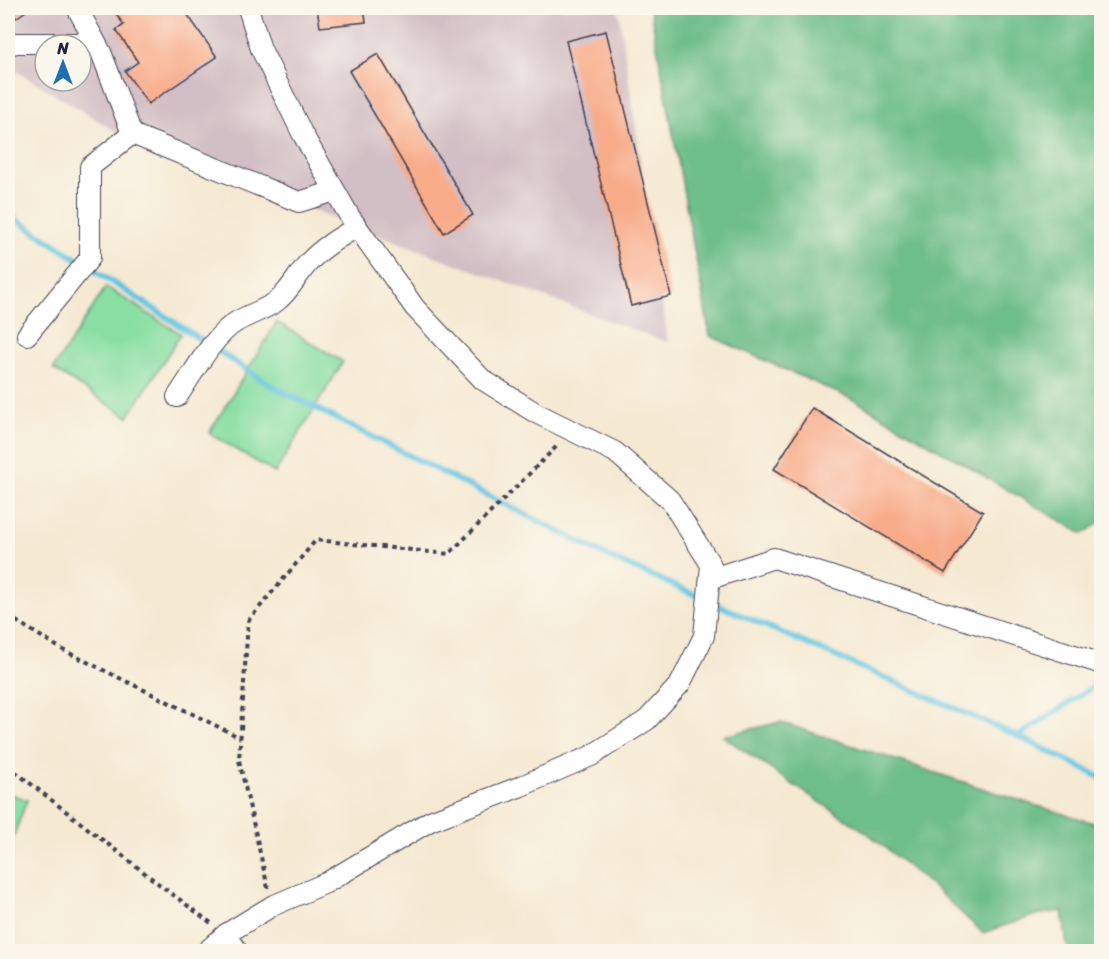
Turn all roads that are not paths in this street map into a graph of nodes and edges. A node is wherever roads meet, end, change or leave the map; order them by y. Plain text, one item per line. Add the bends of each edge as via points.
1 (77, 8) edge
2 (248, 8) edge
3 (96, 43) junction
4 (8, 45) edge
5 (132, 134) junction
6 (335, 191) junction
7 (357, 226) junction
8 (27, 335) dead end
9 (177, 398) dead end
10 (710, 579) junction
11 (1101, 664) edge
12 (226, 934) junction
13 (206, 951) edge
14 (238, 951) edge

1 - 3 street
2 - 6 street via 261,49
3 - 4 street
3 - 5 street
5 - 6 street via 299,202
5 - 8 street via 90,167 90,258
6 - 7 street
7 - 9 street via 308,263 276,302 235,322 207,353
7 - 10 street via 415,308 483,380 536,413 615,452 670,500 711,565
10 - 11 street via 774,558
10 - 12 street via 704,636 680,684 646,720 591,756 430,821 326,883 272,906
12 - 13 street
12 - 14 street

